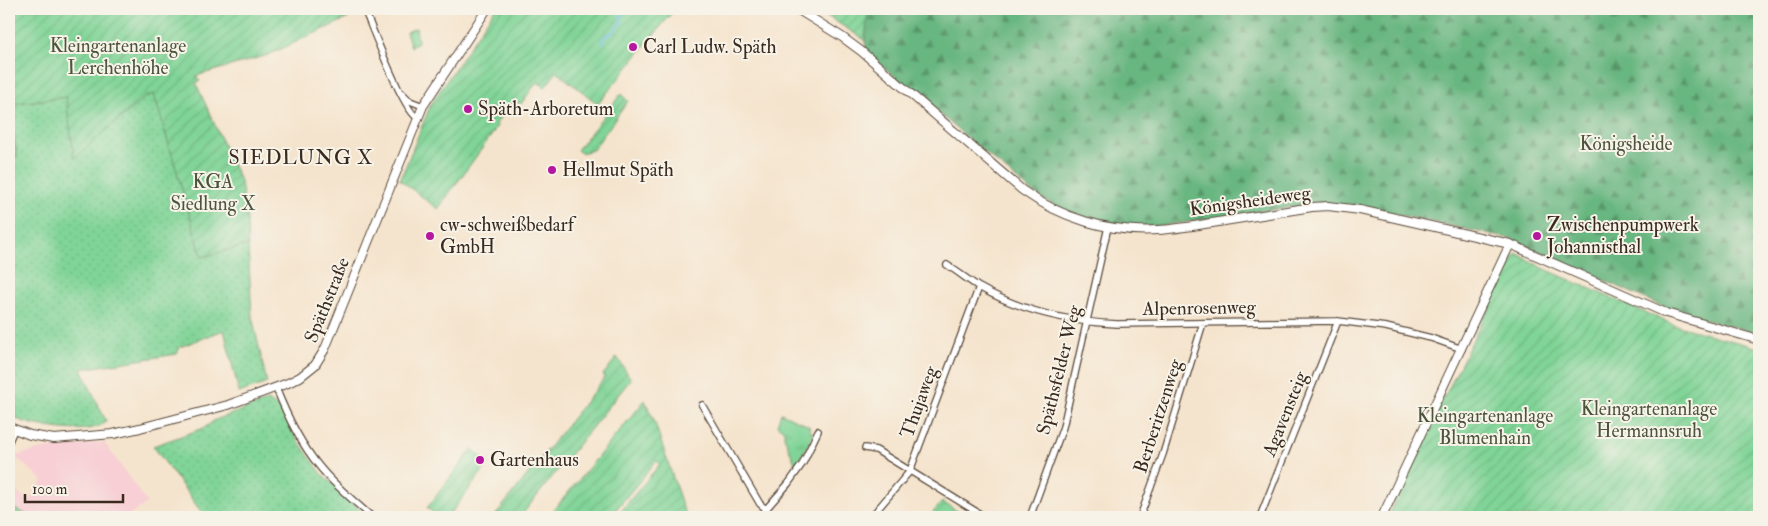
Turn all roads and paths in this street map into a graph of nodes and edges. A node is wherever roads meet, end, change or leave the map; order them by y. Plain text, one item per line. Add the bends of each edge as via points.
1 (364, 9) edge
2 (487, 9) edge
3 (797, 9) edge
4 (400, 91) junction
5 (422, 106) junction
6 (418, 118) junction
7 (1108, 227) junction
8 (1510, 244) junction
9 (947, 265) dead end
10 (979, 287) junction
11 (1338, 321) junction
12 (1087, 323) junction
13 (1203, 323) junction
14 (1759, 340) edge
15 (1462, 349) junction
16 (276, 388) junction
17 (702, 405) dead end
18 (12, 429) edge
19 (818, 431) dead end
20 (9, 441) edge
21 (865, 448) dead end
22 (910, 471) junction
23 (766, 509) junction
24 (372, 517) edge
25 (759, 517) edge
26 (871, 517) edge
27 (985, 517) edge
28 (1030, 517) edge
29 (1140, 517) edge
30 (1260, 517) edge
31 (1382, 517) edge

1 - 4 street
2 - 5 street, Späthstraße
3 - 7 street, Königsheideweg via 861,51 1032,197 1070,217
4 - 5 street via 410,101
4 - 6 street via 412,115
5 - 6 street, Späthstraße
6 - 16 street, Späthstraße via 323,354 306,373
7 - 8 street, Königsheideweg via 1158,230 1328,206
7 - 12 street, Späthsfelder Weg
8 - 14 street, Königsheideweg via 1666,313
8 - 15 street
9 - 10 street, Alpenrosenweg
10 - 12 street, Alpenrosenweg via 1037,312
10 - 22 street, Thujaweg
11 - 13 street, Alpenrosenweg
11 - 15 street, Alpenrosenweg via 1386,327
11 - 30 street, Agavensteig
12 - 13 street, Alpenrosenweg
12 - 28 street, Späthsfelder Weg via 1063,427
13 - 29 street, Berberitzenweg
15 - 31 street
16 - 18 street, Späthstraße via 228,405 121,432 54,439
16 - 24 street via 309,453 324,472
17 - 23 street
18 - 20 street, Späthstraße
19 - 23 street via 803,463
21 - 22 street via 876,450
22 - 26 street, Thujaweg
22 - 27 street
23 - 25 street

